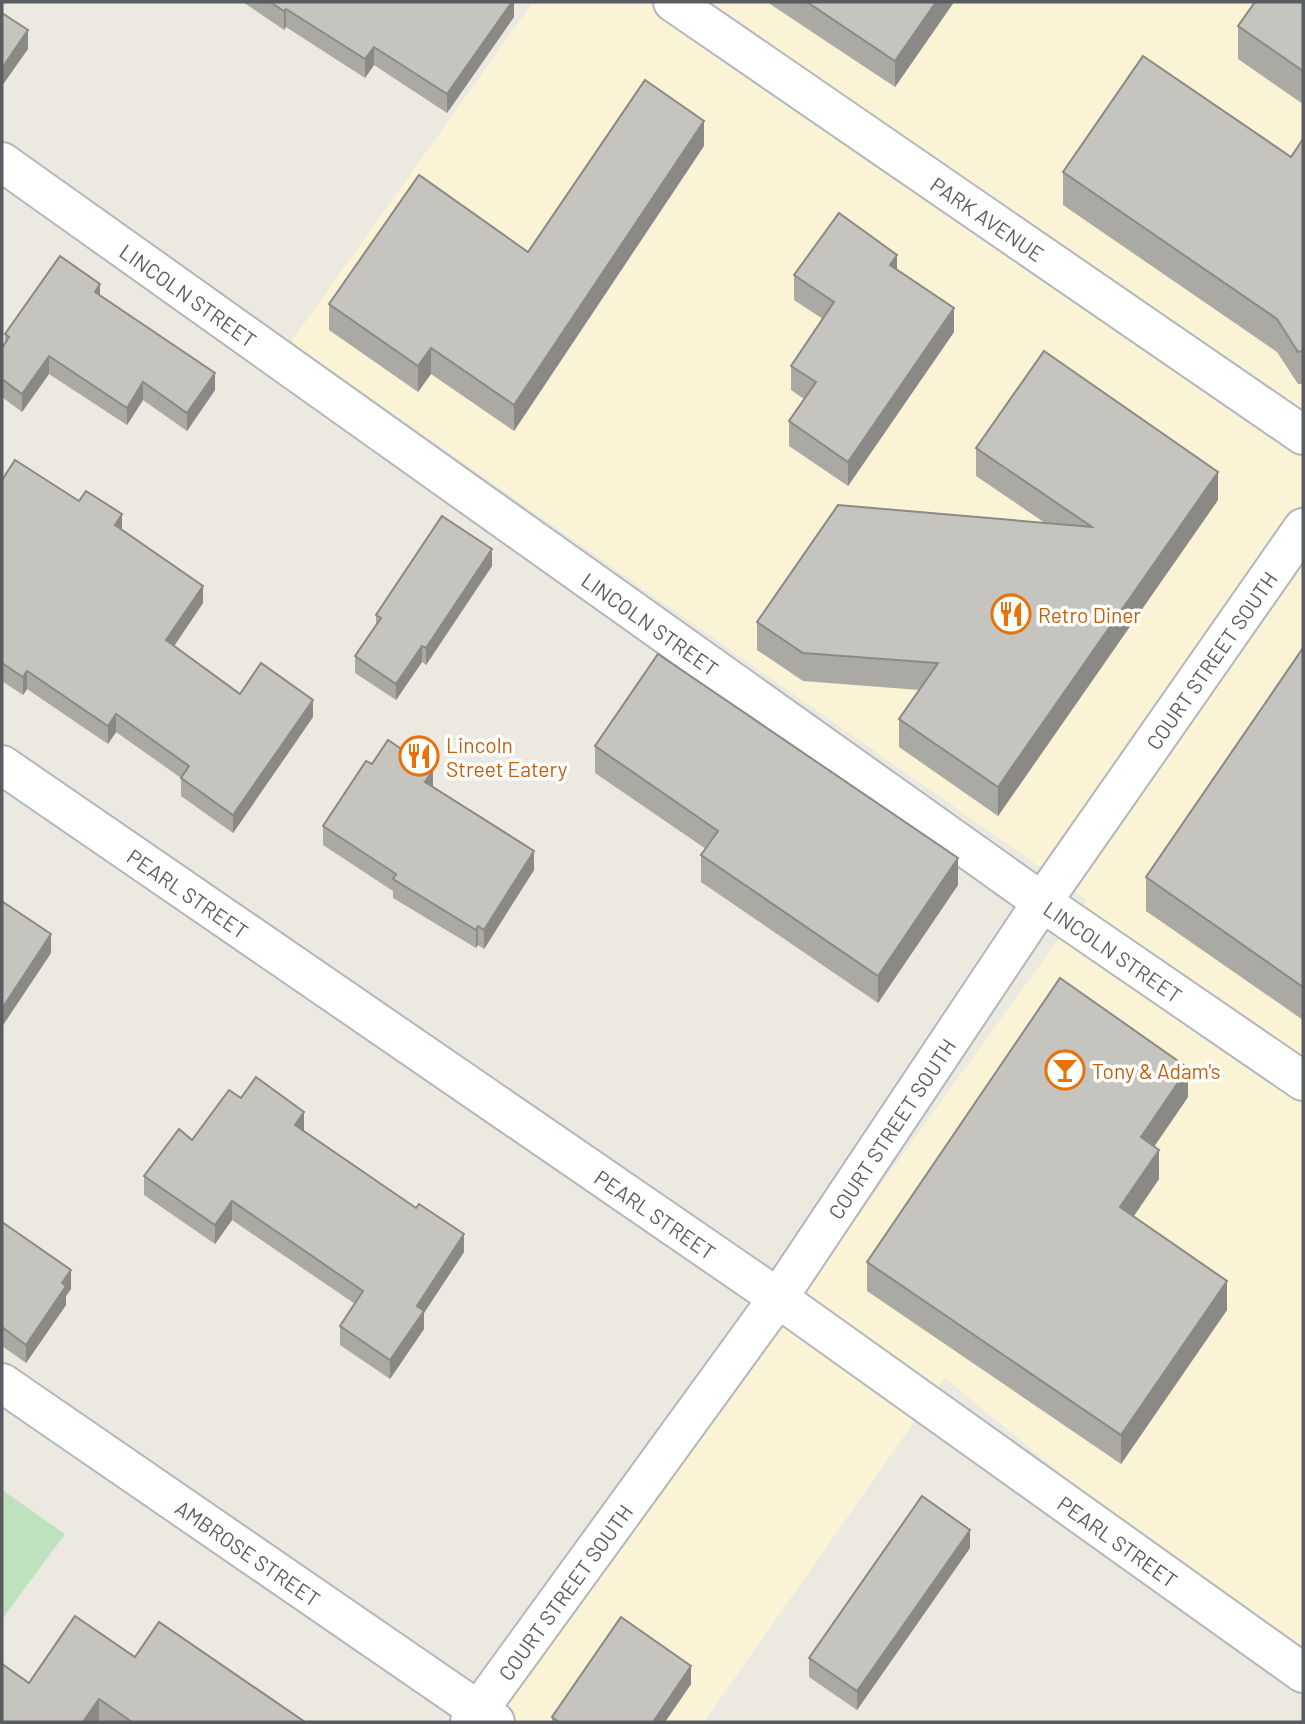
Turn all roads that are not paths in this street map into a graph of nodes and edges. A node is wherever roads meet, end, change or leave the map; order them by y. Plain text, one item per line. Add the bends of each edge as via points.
1 (673, 2) edge
2 (2, 162) edge
3 (1303, 435) edge
4 (1303, 528) edge
5 (2, 765) edge
6 (1042, 902) junction
7 (1303, 1081) edge
8 (778, 1298) junction
9 (2, 1384) edge
10 (1303, 1673) edge
11 (481, 1718) edge

1 - 3 street, PARK AVENUE
2 - 6 street, LINCOLN STREET
4 - 6 street, COURT STREET SOUTH
5 - 8 street, PEARL STREET
6 - 7 street, LINCOLN STREET
6 - 8 street, COURT STREET SOUTH
8 - 10 street, PEARL STREET
8 - 11 street, COURT STREET SOUTH
9 - 11 street, AMBROSE STREET

